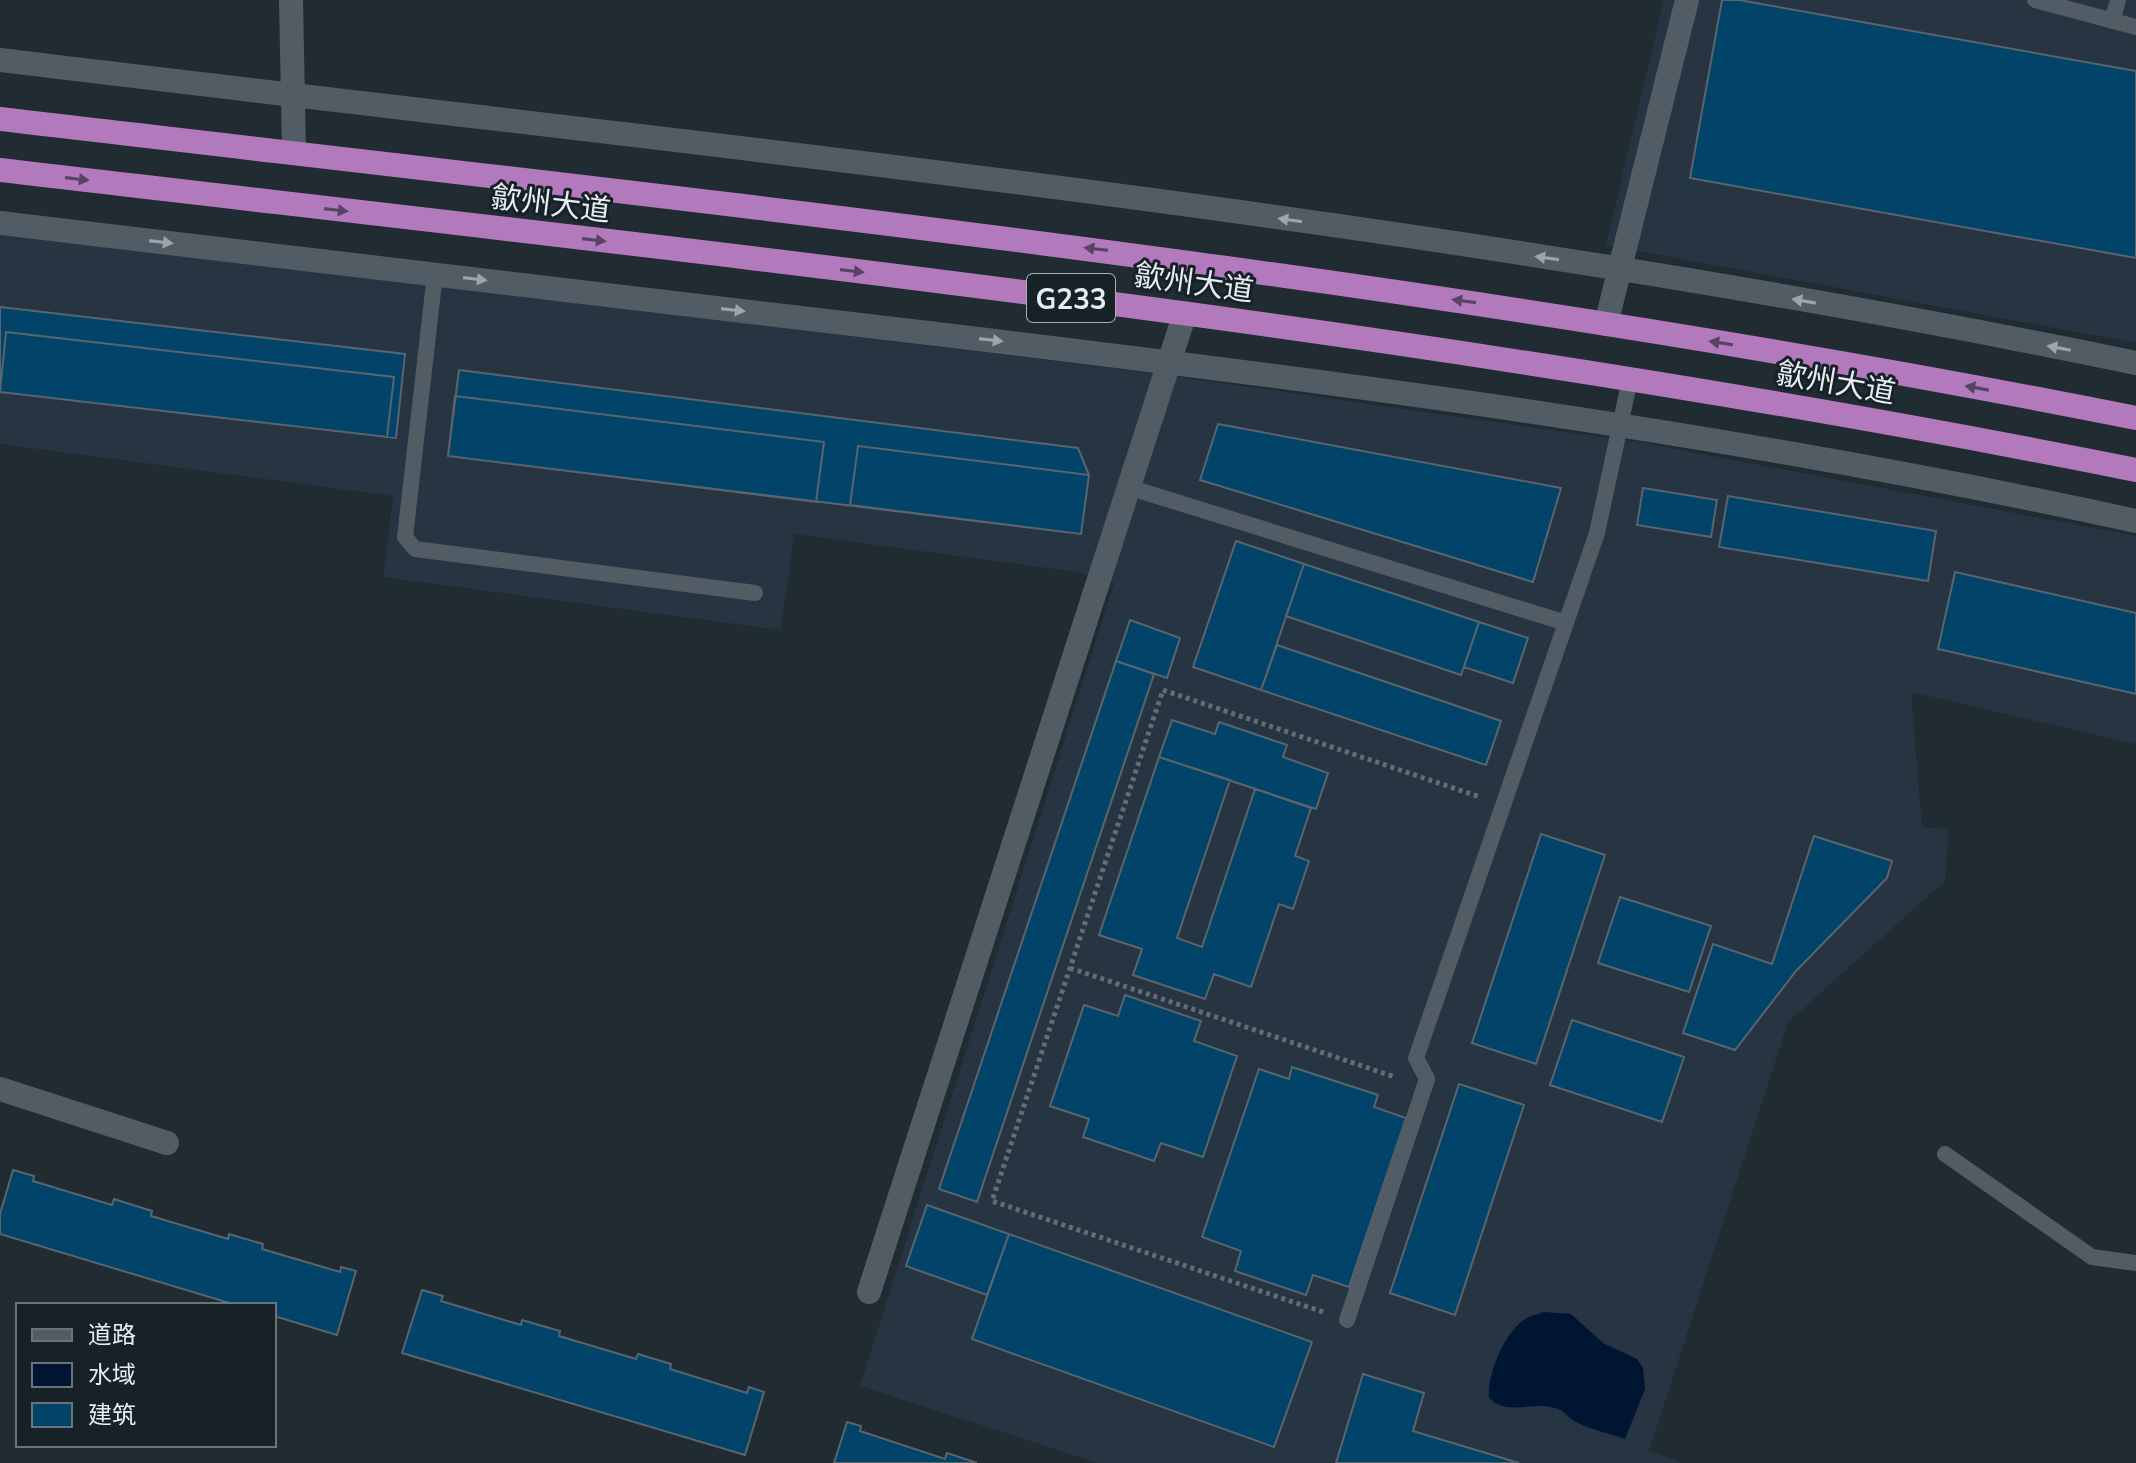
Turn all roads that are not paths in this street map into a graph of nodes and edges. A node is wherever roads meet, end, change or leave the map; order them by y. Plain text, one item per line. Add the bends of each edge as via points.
1 (291, 0) edge
2 (1687, 0) edge
3 (2035, 0) edge
4 (2118, 0) edge
5 (2112, 21) junction
6 (2136, 27) edge
7 (0, 60) edge
8 (293, 96) junction
9 (0, 119) edge
10 (294, 153) junction
11 (0, 170) edge
12 (0, 223) edge
13 (1620, 270) junction
14 (435, 274) junction
15 (1185, 313) junction
16 (1606, 324) junction
17 (1169, 361) junction
18 (2136, 363) edge
19 (1630, 379) junction
20 (2136, 418) edge
21 (1620, 426) junction
22 (2136, 470) edge
23 (1128, 487) junction
24 (2136, 521) edge
25 (755, 593) dead end
26 (1566, 623) junction
27 (0, 1089) edge
28 (167, 1143) dead end
29 (1945, 1154) dead end
30 (2136, 1263) edge
31 (869, 1292) dead end
32 (1347, 1320) road end

1 - 8 street
2 - 13 street
3 - 5 lane
4 - 5 lane
5 - 6 lane
7 - 8 street
8 - 10 street
13 -> 8 street via 1260,215
9 - 10 highway, 歙州大道 / G233
16 -> 10 highway, 歙州大道 / G233 via 1219,265
11 -> 15 highway, 歙州大道 / G233
12 -> 14 street
13 - 16 street
18 -> 13 street
14 -> 17 street
14 - 25 lane via 405,537 415,549
15 - 17 street
15 - 19 highway, 歙州大道 / G233
20 -> 16 highway, 歙州大道 / G233
17 - 21 street
17 - 23 street
19 - 21 lane
19 - 22 highway, 歙州大道 / G233
21 - 24 street via 1867,465
21 - 26 lane via 1597,533
23 - 26 lane
23 - 31 street
26 - 32 lane via 1416,1058 1427,1079 1425,1087
27 - 28 street
29 - 30 lane via 2092,1257

